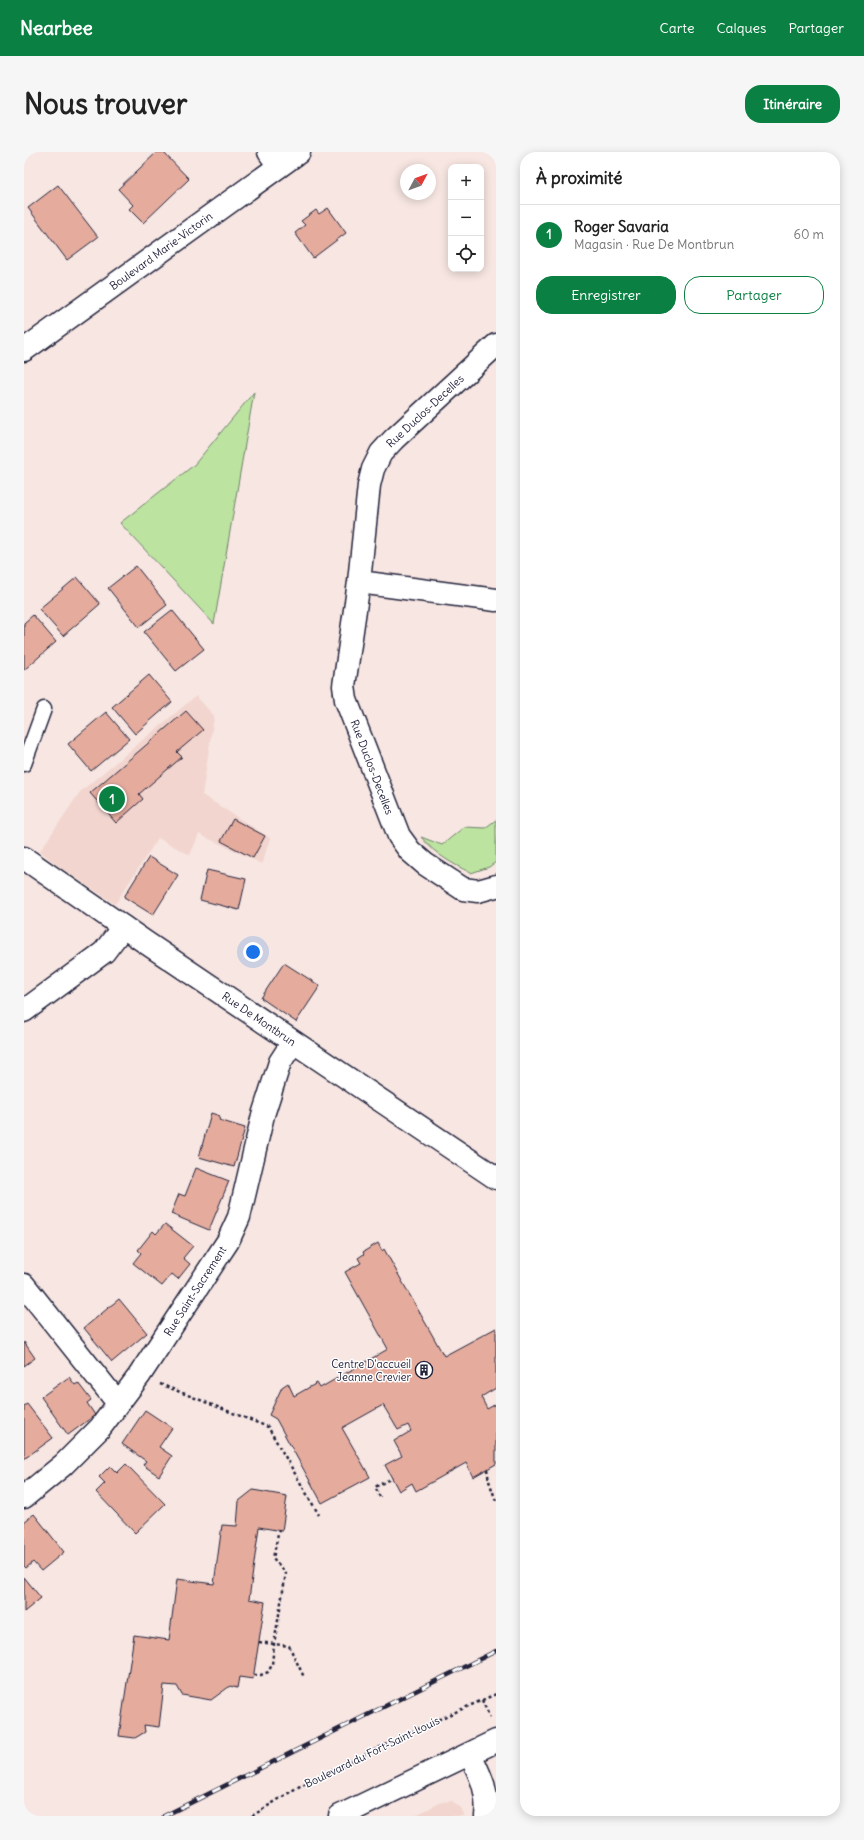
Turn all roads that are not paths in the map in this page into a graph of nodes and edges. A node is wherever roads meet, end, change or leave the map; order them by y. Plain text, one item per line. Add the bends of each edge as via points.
1 (299, 152) edge
2 (274, 159) edge
3 (496, 345) edge
4 (24, 350) edge
5 (486, 366) edge
6 (359, 582) junction
7 (496, 600) edge
8 (44, 709) dead end
9 (24, 764) edge
10 (24, 858) edge
11 (496, 886) edge
12 (123, 927) junction
13 (24, 1011) edge
14 (293, 1042) junction
15 (496, 1178) edge
16 (24, 1285) edge
17 (118, 1403) junction
18 (24, 1497) edge
19 (496, 1741) edge
20 (470, 1754) junction
21 (340, 1816) edge
22 (486, 1816) edge

1 - 2 street, Boulevard Marie-Victorin
2 - 4 street, Boulevard Marie-Victorin
3 - 5 street, Rue Duclos-Decelles
5 - 6 street, Rue Duclos-Decelles via 394,439 381,453 369,485
6 - 7 street
6 - 11 street, Rue Duclos-Decelles via 344,686 346,700 399,836 410,851 425,864 463,889 478,891
8 - 9 lane
10 - 12 street, Rue De Montbrun
12 - 13 street via 104,952
12 - 14 street, Rue De Montbrun
14 - 15 street, Rue De Montbrun
14 - 17 street, Rue Saint-Sacrement via 280,1062 263,1115 239,1217 228,1241 139,1376
16 - 17 street
17 - 18 street, Rue Saint-Sacrement via 100,1428 63,1465
19 - 20 street
20 - 21 street
20 - 22 street via 487,1794

